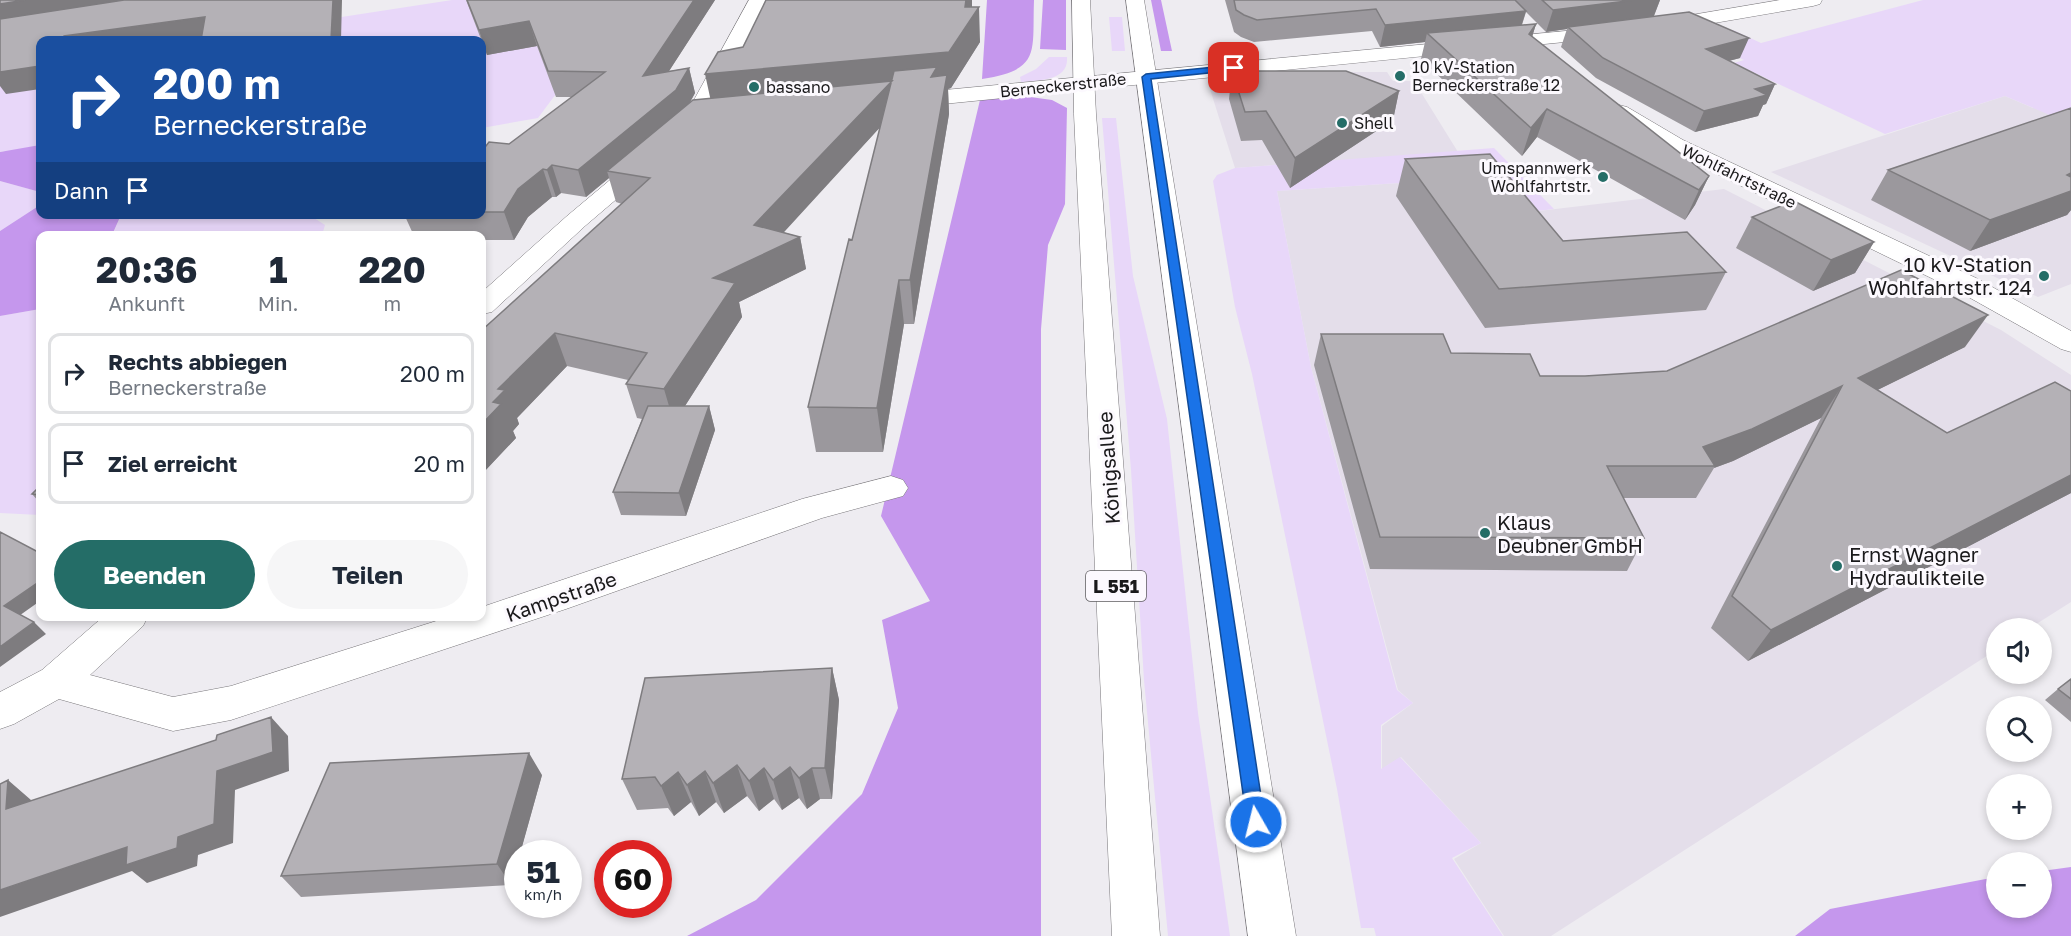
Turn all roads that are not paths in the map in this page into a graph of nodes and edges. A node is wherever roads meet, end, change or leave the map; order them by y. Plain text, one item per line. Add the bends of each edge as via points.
1 (758, 0) edge
2 (1081, 0) edge
3 (1136, 0) edge
4 (1813, 0) edge
5 (1522, 21) edge
6 (1540, 39) junction
7 (1561, 60) edge
8 (1146, 77) junction
9 (1084, 83) junction
10 (886, 102) edge
11 (1605, 102) edge
12 (486, 302) edge
13 (2071, 343) edge
14 (891, 488) dead end
15 (124, 621) edge
16 (56, 682) junction
17 (0, 712) edge
18 (1136, 936) edge
19 (1272, 936) edge

1 - 12 street via 704,121 576,221
2 - 9 street, Königsallee / L 551
3 - 8 street
4 - 6 street, Berneckerstraße via 1635,29
5 - 6 street
6 - 7 street
6 - 8 street, Berneckerstraße
8 - 9 street, Berneckerstraße
8 - 19 street
9 - 10 street, Berneckerstraße
9 - 18 street, Königsallee / L 551
11 - 13 street, Wohlfahrtstraße via 1675,145 1966,284
14 - 16 street, Kampstraße via 814,508 553,600 231,703 173,714
15 - 16 street
16 - 17 street

